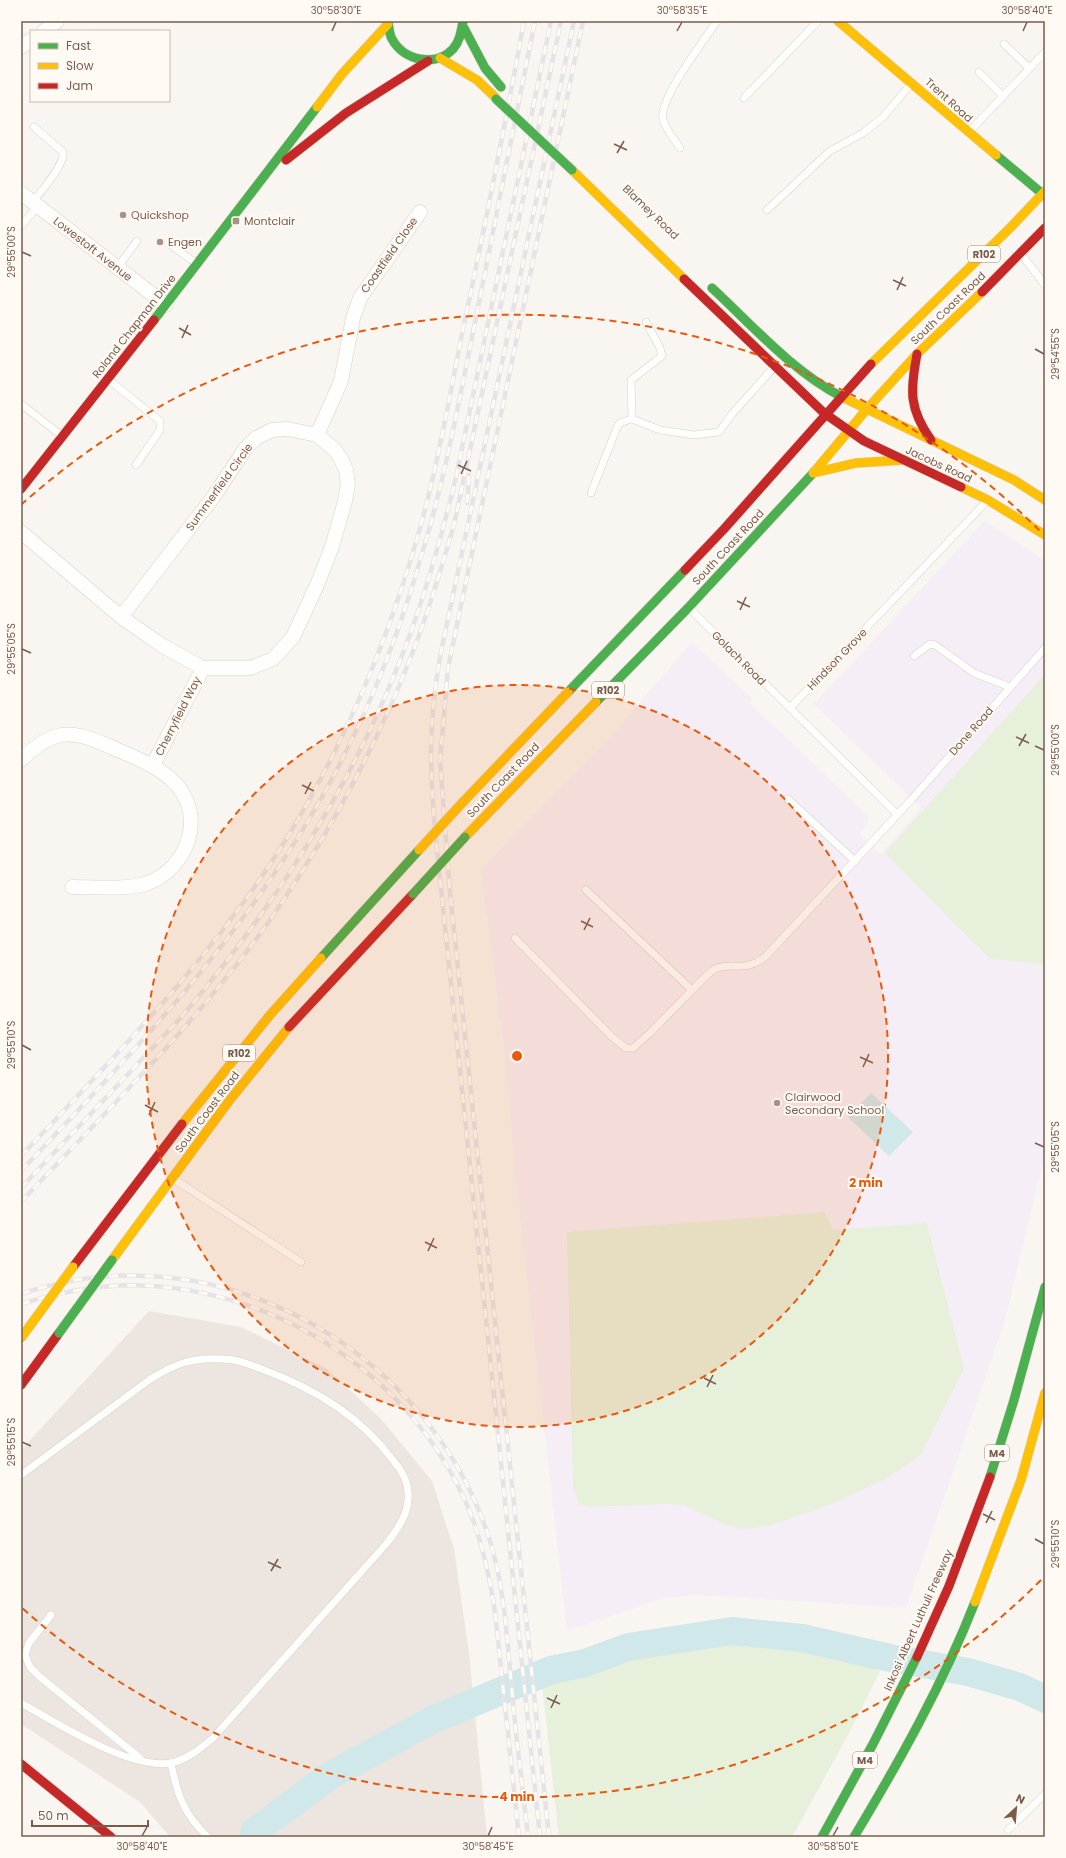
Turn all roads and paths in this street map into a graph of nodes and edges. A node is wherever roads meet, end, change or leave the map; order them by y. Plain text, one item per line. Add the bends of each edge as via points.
1 (57, 21) edge
2 (717, 21) edge
3 (818, 21) edge
4 (838, 21) edge
5 (388, 23) edge
6 (464, 24) edge
7 (45, 30) edge
8 (30, 41) edge
9 (1004, 44) dead end
10 (21, 47) edge
11 (1045, 52) edge
12 (440, 58) junction
13 (428, 61) junction
14 (1029, 68) junction
15 (979, 72) dead end
16 (912, 82) junction
17 (504, 90) dead end
18 (1003, 96) junction
19 (744, 98) dead end
20 (34, 127) dead end
21 (968, 133) junction
22 (680, 148) dead end
23 (264, 178) junction
24 (21, 192) edge
25 (1044, 194) edge
26 (35, 204) junction
27 (767, 210) dead end
28 (420, 212) dead end
29 (21, 226) edge
30 (1045, 228) edge
31 (137, 241) dead end
32 (171, 245) dead end
33 (1020, 253) junction
34 (197, 265) junction
35 (117, 268) junction
36 (706, 282) dead end
37 (1045, 285) edge
38 (166, 305) junction
39 (646, 322) dead end
40 (917, 354) junction
41 (774, 367) junction
42 (108, 379) junction
43 (840, 396) junction
44 (21, 404) edge
45 (866, 410) junction
46 (824, 413) junction
47 (632, 419) junction
48 (848, 432) junction
49 (317, 435) junction
50 (62, 436) junction
51 (931, 440) junction
52 (904, 460) junction
53 (136, 465) dead end
54 (813, 473) junction
55 (21, 488) edge
56 (591, 493) dead end
57 (988, 500) junction
58 (1045, 500) edge
59 (21, 532) edge
60 (1045, 535) edge
61 (688, 608) junction
62 (121, 617) junction
63 (1045, 648) edge
64 (914, 656) dead end
65 (203, 668) junction
66 (1010, 687) junction
67 (790, 708) junction
68 (21, 760) edge
69 (153, 765) junction
70 (788, 800) dead end
71 (897, 814) junction
72 (855, 861) junction
73 (72, 887) dead end
74 (586, 890) dead end
75 (515, 938) dead end
76 (692, 990) junction
77 (172, 1178) junction
78 (301, 1262) dead end
79 (1045, 1287) edge
80 (21, 1338) edge
81 (21, 1385) edge
82 (1045, 1393) edge
83 (21, 1475) edge
84 (51, 1615) dead end
85 (21, 1703) edge
86 (142, 1760) junction
87 (171, 1763) junction
88 (21, 1764) edge
89 (1045, 1794) edge
90 (1008, 1830) dead end
91 (111, 1837) edge
92 (208, 1837) edge
93 (822, 1837) edge
94 (854, 1837) edge

1 - 7 street
2 - 22 lane via 670,92 663,110 663,120
3 - 19 lane
4 - 16 main road, Trent Road
5 - 13 main road via 393,41 399,50 408,56
5 - 23 main road, Roland Chapman Drive via 342,74
6 - 12 main road via 460,40 451,51
6 - 17 main road via 485,68
8 - 10 street
9 - 14 lane
11 - 14 lane
12 - 13 main road
12 - 41 main road, bridge via 477,80
13 - 23 main road, Roland Chapman Drive via 346,113
14 - 18 lane
15 - 18 lane
16 - 21 main road, Trent Road
16 - 27 lane via 883,117 863,133 830,151
18 - 21 lane
20 - 26 lane via 64,155
21 - 25 main road, Trent Road
23 - 34 main road, Roland Chapman Drive
24 - 26 street, Lowestoft Avenue
25 - 43 main road, South Coast Road / R102
26 - 29 lane
26 - 35 street, Lowestoft Avenue
28 - 49 street, Coastfield Close via 360,298 353,318 341,381
30 - 33 main road, South Coast Road / R102
31 - 35 lane
32 - 34 lane
33 - 37 lane
33 - 40 main road, South Coast Road / R102
34 - 38 main road, Roland Chapman Drive
35 - 38 street, Lowestoft Avenue
36 - 43 main road via 788,360
38 - 42 main road, Roland Chapman Drive
39 - 47 lane via 662,356 631,380
40 - 45 main road, South Coast Road / R102
40 - 51 main road via 913,402 919,421
41 - 46 main road
41 - 47 lane via 718,432 694,435 660,430
42 - 50 main road, Roland Chapman Drive
42 - 53 lane via 160,422 160,430
43 - 45 main road, Jacobs Road
43 - 46 main road, South Coast Road / R102
44 - 50 lane
45 - 48 main road, South Coast Road / R102
45 - 51 main road, Jacobs Road
46 - 48 main road, Jacobs Road
46 - 80 main road, South Coast Road / R102, bridge via 724,529 462,802 270,1015 151,1163
47 - 56 lane via 618,425
48 - 52 main road, Jacobs Road
48 - 54 main road, South Coast Road / R102
49 - 62 street, Summerfield Circle via 288,429 272,430 256,438 245,449 214,496
49 - 65 street, Summerfield Circle via 342,459 348,484 332,547 300,623 284,648 273,659 261,665 250,668
50 - 55 main road, Roland Chapman Drive
51 - 58 main road, Jacobs Road via 1014,480
52 - 54 main road via 856,463
52 - 57 main road, Jacobs Road
54 - 61 main road, South Coast Road / R102
57 - 60 main road, Jacobs Road
57 - 67 lane, Hindson Grove
59 - 62 street, Summerfield Circle
61 - 67 lane, Golach Road
61 - 77 main road, South Coast Road / R102, bridge via 465,837 305,1008 270,1049
62 - 65 street, Summerfield Circle via 163,646
63 - 66 lane, Done Road
64 - 66 lane via 930,644 935,645 974,673
65 - 69 street, Cherryfield Way
66 - 71 lane, Done Road
67 - 71 lane
68 - 69 street via 44,741 62,735 91,739
69 - 73 street via 175,782 191,810 189,841 183,854 173,867 147,883 130,886
70 - 72 lane
71 - 72 lane, Done Road
72 - 76 lane, Done Road via 780,943 758,963 745,967 715,969
74 - 76 lane
75 - 76 lane, Done Road via 611,1036 626,1048 633,1048 639,1043
77 - 78 lane
77 - 81 main road, South Coast Road / R102, bridge
79 - 93 main road, Inkosi Albert Luthuli Freeway / M4 via 991,1471 948,1586 905,1681
82 - 94 main road, M4 via 1021,1480 965,1627 890,1776
83 - 87 lane via 168,1367 184,1361 225,1358 289,1380 324,1399 354,1419 379,1441 400,1469 407,1484 408,1500 405,1517 387,1543 213,1738 188,1756
84 - 86 lane via 29,1643 25,1655 30,1667
85 - 86 lane via 90,1742
86 - 87 lane
87 - 92 lane via 175,1785 187,1813
88 - 91 main road
89 - 90 lane

